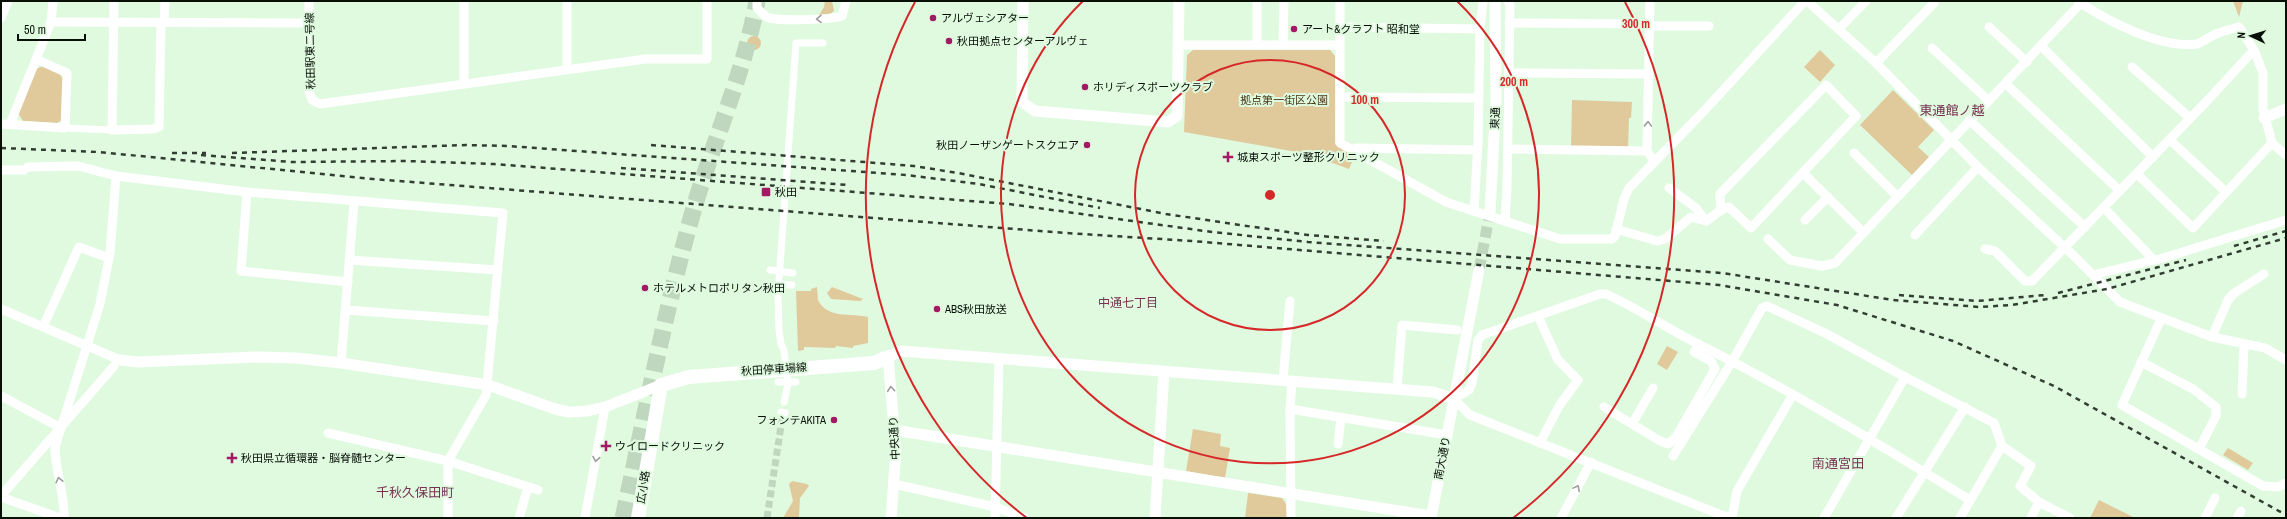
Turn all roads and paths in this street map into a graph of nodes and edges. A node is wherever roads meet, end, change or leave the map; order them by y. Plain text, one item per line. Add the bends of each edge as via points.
1 (8, 1) edge
2 (53, 1) edge
3 (114, 1) edge
4 (165, 1) edge
5 (309, 1) edge
6 (464, 1) edge
7 (568, 1) edge
8 (708, 1) edge
9 (757, 1) edge
10 (846, 1) edge
11 (1023, 1) edge
12 (1179, 1) edge
13 (1257, 1) edge
14 (1284, 1) edge
15 (1340, 1) edge
16 (1483, 1) edge
17 (1495, 1) edge
18 (1508, 1) edge
19 (1650, 1) edge
20 (1866, 1) edge
21 (1932, 1) edge
22 (1803, 2) edge
23 (2080, 2) edge
24 (1, 18) edge
25 (51, 22) junction
26 (114, 23) junction
27 (162, 23) junction
28 (309, 23) junction
29 (1509, 23) junction
30 (1650, 25) junction
31 (1709, 26) dead end
32 (1340, 27) junction
33 (1989, 27) dead end
34 (1839, 29) junction
35 (1480, 30) junction
36 (823, 43) dead end
37 (1179, 45) junction
38 (1257, 45) junction
39 (1283, 45) junction
40 (1340, 45) junction
41 (2042, 47) junction
42 (1932, 48) dead end
43 (2254, 50) junction
44 (36, 59) junction
45 (2026, 62) junction
46 (1876, 63) junction
47 (2132, 67) dead end
48 (567, 69) junction
49 (1508, 73) junction
50 (1650, 74) junction
51 (464, 84) junction
52 (2006, 84) junction
53 (1340, 97) junction
54 (1478, 98) junction
55 (1989, 101) junction
56 (2286, 109) edge
57 (2190, 118) junction
58 (2264, 118) junction
59 (1969, 120) junction
60 (6, 124) edge
61 (65, 128) junction
62 (112, 130) junction
63 (1950, 139) junction
64 (2170, 140) junction
65 (2272, 143) junction
66 (1508, 149) junction
67 (1477, 150) junction
68 (1355, 152) junction
69 (1647, 152) junction
70 (1854, 153) dead end
71 (2286, 155) edge
72 (2153, 157) junction
73 (1654, 161) junction
74 (1978, 167) junction
75 (1, 170) edge
76 (1803, 173) junction
77 (2137, 174) junction
78 (116, 176) junction
79 (1669, 188) dead end
80 (2120, 191) junction
81 (247, 192) junction
82 (2226, 192) junction
83 (1897, 196) junction
84 (1828, 197) junction
85 (354, 202) junction
86 (2104, 208) junction
87 (1721, 210) junction
88 (1474, 211) junction
89 (1490, 212) tunnel mouth
90 (1805, 220) dead end
91 (2286, 220) edge
92 (1505, 221) junction
93 (1706, 221) junction
94 (2085, 227) junction
95 (1616, 229) junction
96 (1864, 232) junction
97 (1915, 235) dead end
98 (1768, 239) dead end
99 (2065, 248) junction
100 (1985, 249) dead end
101 (109, 258) junction
102 (349, 260) junction
103 (2154, 260) junction
104 (498, 270) junction
105 (1479, 270) tunnel mouth
106 (770, 271) dead end
107 (780, 272) junction
108 (793, 273) dead end
109 (2264, 274) dead end
110 (2093, 275) junction
111 (348, 282) junction
112 (779, 284) junction
113 (792, 285) dead end
114 (1290, 301) dead end
115 (1, 309) edge
116 (346, 310) junction
117 (1538, 316) junction
118 (2161, 319) junction
119 (494, 321) junction
120 (43, 327) junction
121 (1457, 330) dead end
122 (2212, 337) junction
123 (1699, 344) junction
124 (2244, 345) junction
125 (87, 347) junction
126 (888, 357) junction
127 (999, 358) junction
128 (1733, 360) junction
129 (2286, 360) edge
130 (2142, 362) junction
131 (117, 363) junction
132 (341, 363) junction
133 (1164, 372) junction
134 (1904, 377) junction
135 (1288, 381) junction
136 (778, 382) dead end
137 (788, 382) junction
138 (796, 382) dead end
139 (488, 385) junction
140 (661, 385) junction
141 (1653, 388) dead end
142 (1397, 389) junction
143 (2242, 394) dead end
144 (1, 396) edge
145 (1792, 396) junction
146 (1454, 398) junction
147 (785, 402) dead end
148 (606, 407) junction
149 (1604, 407) dead end
150 (1965, 407) junction
151 (1290, 409) junction
152 (1341, 417) junction
153 (1632, 424) junction
154 (62, 428) junction
155 (894, 430) junction
156 (328, 433) dead end
157 (1447, 435) junction
158 (1871, 439) junction
159 (1540, 443) junction
160 (1338, 444) dead end
161 (996, 445) junction
162 (2002, 446) junction
163 (2199, 449) junction
164 (1673, 456) dead end
165 (448, 461) junction
166 (1590, 462) junction
167 (1157, 472) junction
168 (1923, 472) junction
169 (2286, 483) edge
170 (894, 484) junction
171 (528, 487) junction
172 (538, 490) dead end
173 (1290, 493) junction
174 (1, 496) edge
175 (2215, 498) dead end
176 (1970, 500) junction
177 (2039, 502) junction
178 (995, 507) junction
179 (1562, 516) edge
180 (1431, 517) edge
181 (60, 518) edge
182 (64, 518) edge
183 (448, 518) edge
184 (519, 518) edge
185 (585, 518) edge
186 (638, 518) edge
187 (891, 518) edge
188 (995, 518) edge
189 (1025, 518) edge
190 (1154, 518) edge
191 (1291, 518) edge
192 (1572, 518) edge
193 (1731, 518) edge
194 (1824, 518) edge
195 (1896, 518) edge
196 (1960, 518) edge
197 (2030, 518) edge
198 (2070, 518) edge
199 (2205, 518) edge

1 - 24 street
2 - 25 street
3 - 26 street
4 - 27 street
5 - 28 street, 秋田駅東二号線
6 - 51 street
7 - 48 street
8 - 48 street via 707,58 651,59 578,70
10 -> 9 street via 842,16 805,19 768,18 757,8
11 - 37 street via 1022,102 1035,111 1168,122 1177,116
12 - 37 street
13 - 38 street
14 - 39 street
15 - 32 street
16 - 35 street
17 - 89 street, 東通 via 1496,98
18 - 29 street
19 - 30 street
20 - 34 street
21 - 46 street via 1934,3
22 - 34 street
22 - 73 street via 1705,110
23 - 41 street
23 - 43 street via 2155,40 2180,44 2198,44 2239,27
25 - 26 street
25 - 44 street
26 - 27 street
26 - 62 street
27 - 28 street
27 - 62 street via 159,127
28 - 51 street, 秋田駅東二号線 via 309,85 312,100 317,104
29 - 30 street
29 - 49 street
30 - 31 street
30 - 50 street
32 - 35 street
32 - 40 street
33 - 45 street
34 - 46 street
35 - 54 street
36 - 107 street via 796,43
37 - 38 street
38 - 39 street
39 - 40 street
40 - 53 street
41 - 45 street
41 - 72 street
42 - 55 street
43 - 57 street
43 - 58 street via 2263,73
44 - 60 street
44 - 61 street via 67,73
45 - 52 street
46 - 63 street
47 - 57 street
48 - 51 street
49 - 50 street
49 - 66 street
69 -> 50 street
52 - 55 street
52 - 80 street
53 - 54 street
53 - 68 street via 1340,143
54 - 67 street
55 - 59 street
56 - 58 street
57 - 64 street
58 - 65 street
59 - 63 street
59 - 94 street
60 - 61 street
61 - 62 street
63 - 74 street
63 - 83 street
64 - 72 street
64 - 82 street
65 - 71 street
65 - 82 street
66 - 69 street
66 - 92 street
67 - 68 street via 1356,148
67 - 88 street
68 - 88 street via 1446,202
69 - 73 street
70 - 83 street
72 - 77 street
73 - 95 street via 1629,188
74 - 97 street
74 - 99 street
75 - 78 street via 78,166
76 - 84 street
76 - 87 street via 1751,228 1729,207
76 - 87 street via 1856,116 1826,85 1720,194
77 - 80 street
77 - 82 street via 2192,228
78 - 81 street
78 - 101 street
79 - 93 street via 1696,208
80 - 86 street
81 - 85 street
81 - 111 street via 241,271
83 - 96 street
84 - 90 street
84 - 96 street
85 - 102 street
85 - 104 street via 503,213
86 - 94 street
86 - 103 street
87 - 93 street
88 - 92 street
91 - 103 street
92 - 95 street via 1560,239 1612,239
93 - 95 street via 1691,217 1665,238 1657,241
94 - 99 street
96 - 98 street via 1835,263 1822,266 1790,260
99 - 100 street via 2032,281 2025,281 1995,251
99 - 110 street
101 - 120 street via 79,247
101 - 125 street via 100,304
102 - 104 street
102 - 111 street
103 - 110 street
104 - 119 street
105 - 146 street
106 - 107 street
107 - 108 street
107 - 112 street
109 - 122 street via 2228,300
110 - 118 street via 2120,302
111 - 116 street
112 - 113 street
112 - 137 street via 779,330
114 - 135 street
115 - 120 street
116 - 119 street
116 - 132 street
117 - 123 street via 1606,294
117 - 146 street via 1482,335 1478,340 1469,390
117 - 159 street via 1558,360 1578,380 1559,406
118 - 122 street
118 - 130 street
119 - 139 street
120 - 125 street
121 - 142 street via 1402,325
122 - 124 street
123 - 128 street
123 - 153 street via 1694,352 1711,361 1715,369 1676,438 1668,444
124 - 129 street via 2265,348
124 - 143 street
125 - 131 street
125 - 154 street
126 - 127 street via 901,352
126 - 140 main road, 秋田停車場線 via 874,363 689,376
155 -> 126 street, 中央通り
127 - 133 street
127 - 161 street
128 - 134 street via 1762,308 1767,306 1827,334
128 - 145 street
128 - 164 street
130 - 163 street via 2193,389 2216,407 2216,416
130 - 163 street via 2122,405
131 - 132 street via 274,357
131 - 154 street
132 - 139 street
133 - 135 street
133 - 167 street
134 - 150 street
134 - 158 street
135 - 142 street
135 - 151 street
136 - 137 street
137 - 138 street
137 - 147 street
139 - 148 street via 569,412
139 - 165 street via 483,402
140 - 148 street
140 - 186 main road, 広小路
141 - 153 street
142 - 146 street via 1433,392
144 - 154 street
145 - 158 street
145 - 193 street via 1737,491
146 - 157 street, 南大通り
146 - 159 street via 1470,415
148 -> 185 street
149 - 153 street
150 - 162 street via 1994,424
150 - 168 street
151 - 152 street
151 - 173 street
152 - 157 street
152 - 160 street
154 - 174 street
182 -> 154 street via 65,505 55,465 55,447
155 - 161 street
155 - 170 street, 中央通り
156 - 165 street
157 - 180 street, 南大通り
158 - 168 street
158 - 194 street
159 - 166 street
161 - 167 street
161 - 178 street
162 - 176 street
162 - 177 street via 2031,466 2020,486
163 - 169 street via 2263,486 2278,487
165 - 171 street
165 - 183 street
179 -> 166 street
166 - 193 street
167 - 173 street
167 - 190 street
168 - 176 street
168 - 195 street
170 - 178 street
170 - 187 street, 中央通り
171 - 172 street
171 - 184 street
173 - 180 street
173 - 191 street
174 - 181 street
175 - 199 street
176 - 196 street
177 - 197 street
177 - 198 street
178 - 188 street
178 - 189 street
179 - 192 street

